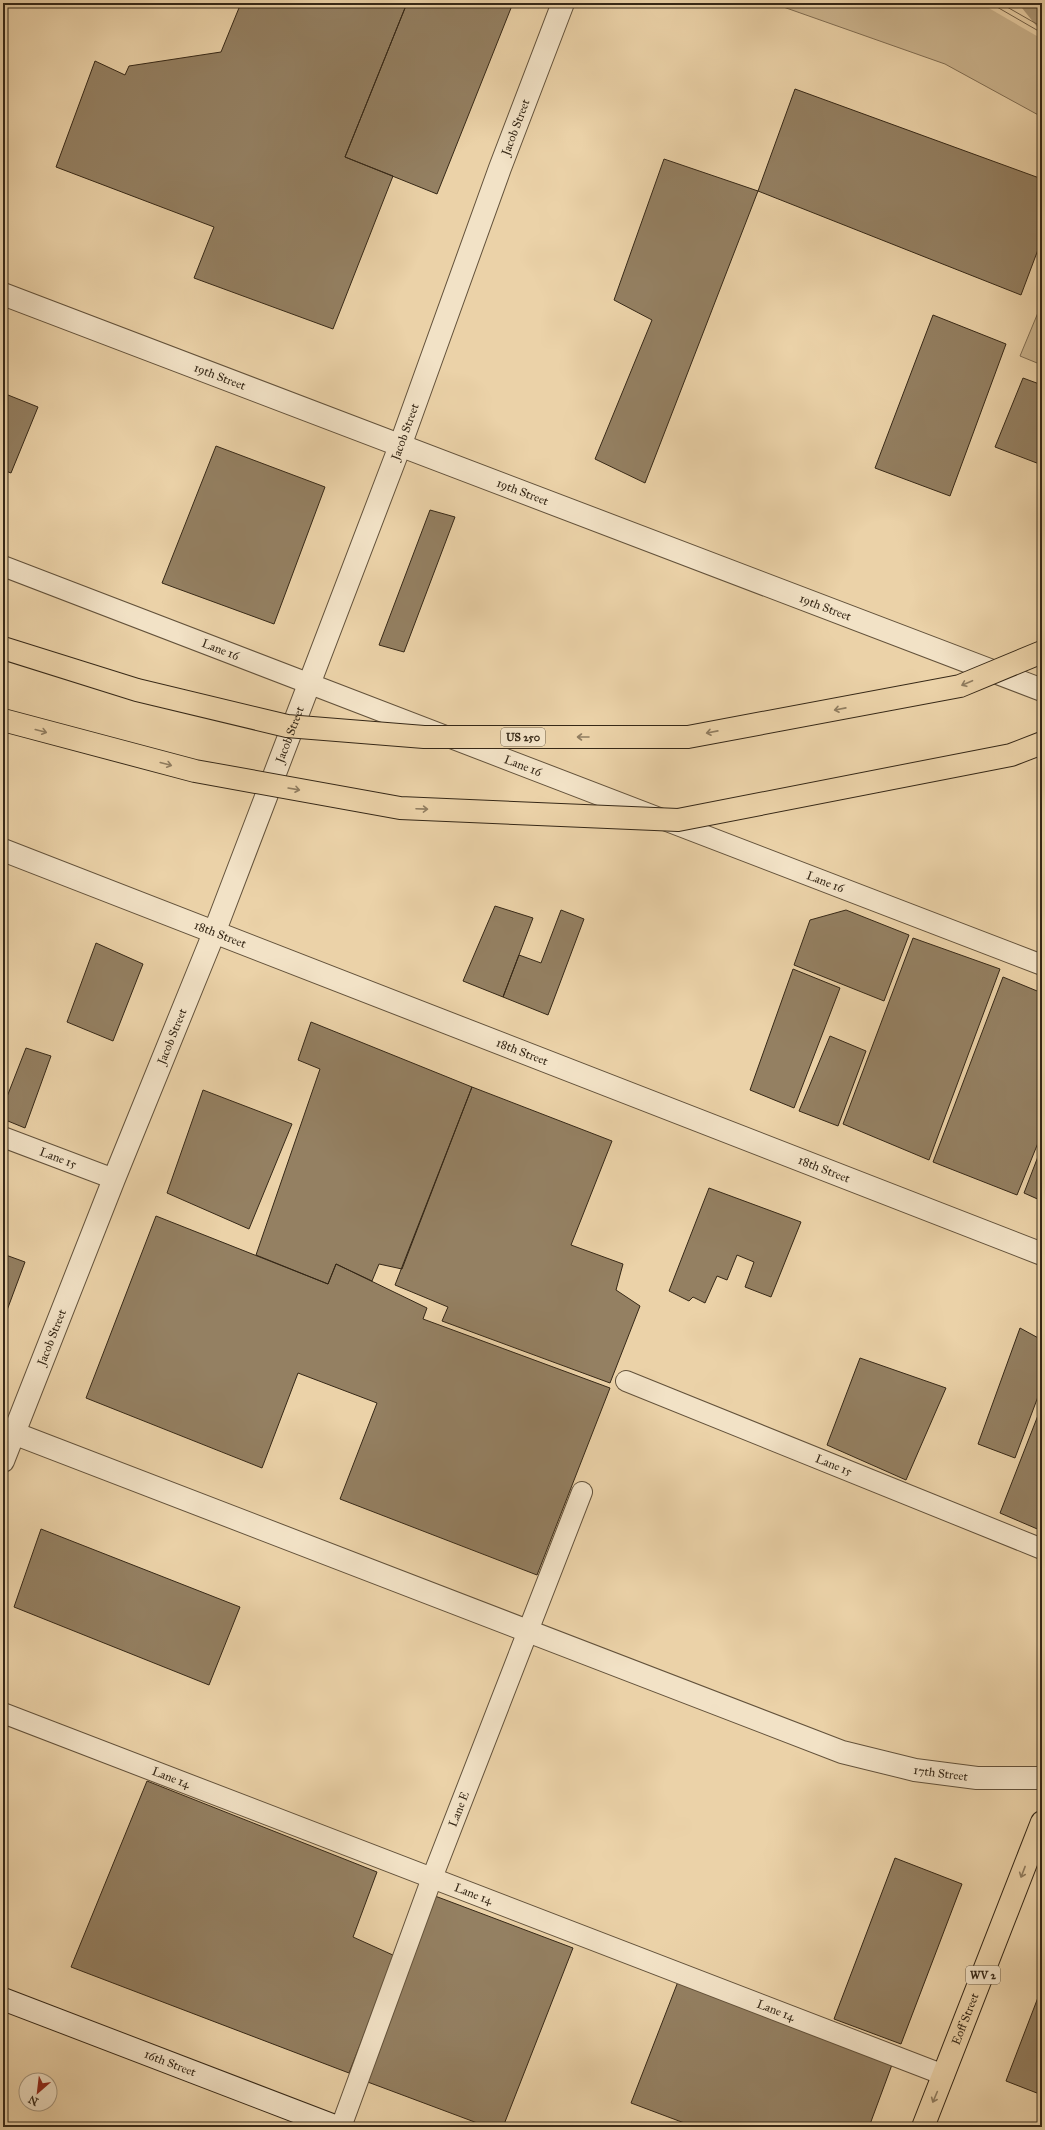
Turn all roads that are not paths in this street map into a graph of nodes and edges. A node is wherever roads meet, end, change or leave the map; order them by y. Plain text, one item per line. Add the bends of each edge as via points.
1 (563, 3) edge
2 (3, 294) edge
3 (400, 446) junction
4 (3, 566) edge
5 (3, 648) edge
6 (1042, 652) edge
7 (309, 683) junction
8 (1042, 690) edge
9 (3, 720) edge
10 (1042, 743) edge
11 (3, 850) edge
12 (214, 932) junction
13 (1042, 965) edge
14 (3, 1137) edge
15 (114, 1179) junction
16 (1042, 1254) edge
17 (626, 1381) dead end
18 (8, 1431) edge
19 (3, 1461) edge
20 (582, 1492) dead end
21 (1042, 1549) edge
22 (528, 1630) junction
23 (3, 1712) edge
24 (1042, 1778) edge
25 (1042, 1822) edge
26 (432, 1878) junction
27 (3, 1999) edge
28 (944, 2075) junction
29 (337, 2127) edge
30 (341, 2127) edge
31 (923, 2127) edge

1 - 3 street, Jacob Street via 500,168
2 - 3 street, 19th Street
3 - 7 street, Jacob Street
3 - 8 street, 19th Street
4 - 7 lane, Lane 16
6 -> 5 main road, US 250, bridge via 960,686 688,737 424,737 287,726 137,690
7 - 12 street, Jacob Street
7 - 13 lane, Lane 16
9 -> 10 main road, bridge via 195,771 400,808 678,820 1011,756
11 - 12 street, 18th Street
12 - 15 street, Jacob Street
12 - 16 street, 18th Street
14 - 15 lane, Lane 15
15 - 18 street, Jacob Street
17 - 21 lane, Lane 15
18 - 19 street, Jacob Street
18 - 22 street, 17th Street
20 - 22 lane, Lane E
22 - 24 street, 17th Street via 842,1752 915,1770 977,1778
22 - 26 lane, Lane E
23 - 26 lane, Lane 14
25 -> 28 main road, Eoff Street / WV 2
26 - 28 lane, Lane 14
26 - 30 lane, Lane E
27 - 29 street, 16th Street
28 -> 31 main road, Eoff Street / WV 2

